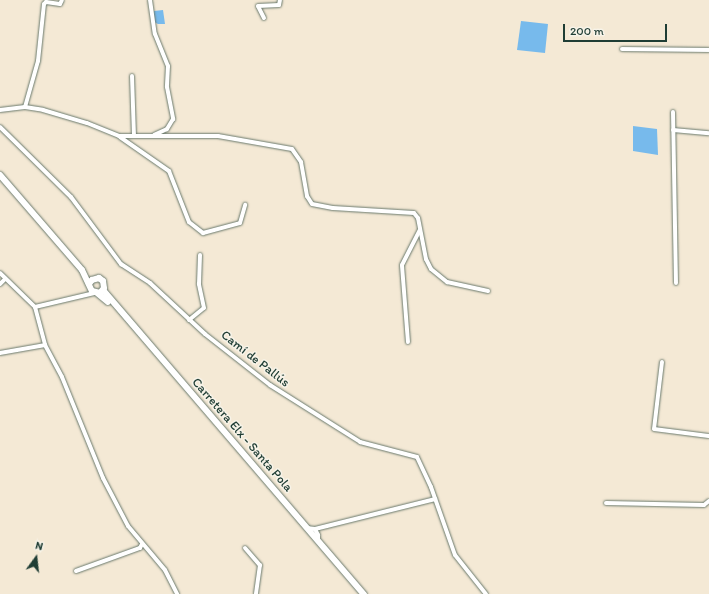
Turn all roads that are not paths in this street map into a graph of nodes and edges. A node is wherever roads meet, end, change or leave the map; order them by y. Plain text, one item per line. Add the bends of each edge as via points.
1 (62, 0) edge
2 (150, 0) edge
3 (280, 0) edge
4 (264, 18) dead end
5 (622, 49) dead end
6 (709, 50) edge
7 (132, 76) dead end
8 (25, 108) junction
9 (0, 110) edge
10 (672, 112) dead end
11 (0, 127) edge
12 (673, 130) junction
13 (709, 133) edge
14 (119, 136) junction
15 (134, 136) junction
16 (152, 136) junction
17 (0, 170) edge
18 (0, 175) edge
19 (245, 205) dead end
20 (420, 230) junction
21 (200, 255) dead end
22 (0, 273) edge
23 (5, 279) junction
24 (94, 279) junction
25 (676, 283) dead end
26 (0, 284) edge
27 (103, 290) junction
28 (92, 291) junction
29 (488, 292) dead end
30 (35, 307) junction
31 (189, 320) junction
32 (408, 342) dead end
33 (45, 345) junction
34 (0, 353) edge
35 (662, 362) dead end
36 (709, 436) edge
37 (435, 499) junction
38 (709, 501) edge
39 (606, 503) dead end
40 (307, 528) junction
41 (315, 529) junction
42 (318, 541) junction
43 (142, 544) junction
44 (245, 548) dead end
45 (76, 571) dead end
46 (177, 594) edge
47 (256, 594) edge
48 (360, 594) edge
49 (364, 594) edge
50 (486, 594) edge

1 - 8 street via 60,4 44,4 38,61
2 - 16 street via 153,27 168,66 173,119 167,129
3 - 4 street via 279,5 258,6
5 - 6 street
7 - 15 street
8 - 9 street
8 - 14 street via 60,114
10 - 12 street
11 - 31 street, Camí de Pallús via 71,197 121,264 150,283
12 - 13 street
12 - 25 street
14 - 15 street
14 - 19 street via 169,171 189,222 203,233 240,222
15 - 16 street
16 - 20 street via 218,136 292,150 301,162 307,196 312,204 333,208 414,213 418,218
17 - 24 main road
18 - 28 main road, Carretera Elx - Santa Pola via 82,270
20 - 29 street via 426,259 438,276 455,284
20 - 32 street via 402,266
21 - 31 street via 199,284 204,308
22 - 23 street
23 - 26 street
23 - 30 street
24 - 27 main road, Carretera Elx - Santa Pola via 103,281
24 - 28 main road
27 - 28 main road
27 - 40 main road, Carretera Elx - Santa Pola
28 - 30 street
28 - 48 main road, Carretera Elx - Santa Pola via 111,305
30 - 33 street
31 - 37 street, Camí de Pallús via 270,385 353,437 365,443 416,457
33 - 34 street
33 - 43 street via 62,377 103,478 128,526
35 - 36 street via 654,429
37 - 41 street
37 - 50 street, Camí de Pallús via 455,555
38 - 39 street via 704,505
40 - 41 street
40 - 42 main road, Carretera Elx - Santa Pola
41 - 42 street
42 - 49 main road, Carretera Elx - Santa Pola
43 - 45 street via 140,548
43 - 46 street via 165,570
44 - 47 street via 260,565

